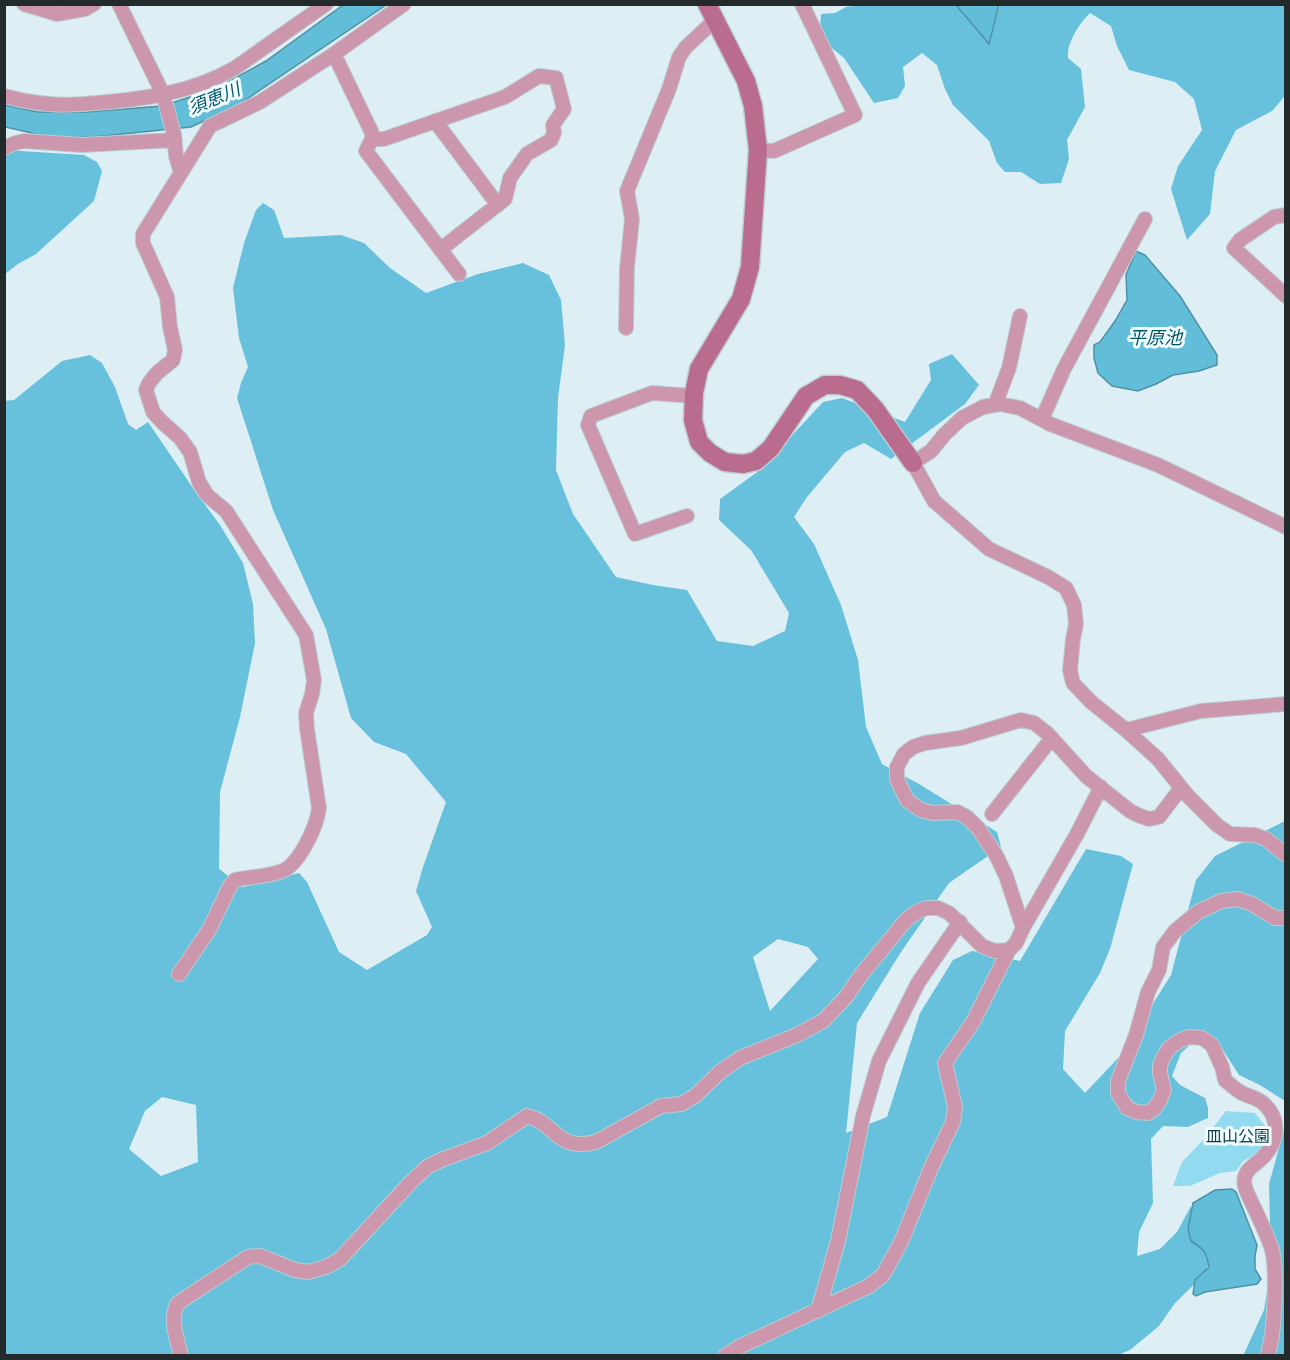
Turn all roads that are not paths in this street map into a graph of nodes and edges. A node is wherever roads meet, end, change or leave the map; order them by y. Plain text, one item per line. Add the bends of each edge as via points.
1 (24, 4) edge
2 (94, 4) edge
3 (119, 4) edge
4 (326, 4) edge
5 (404, 4) edge
6 (802, 4) edge
7 (711, 12) edge
8 (334, 54) junction
9 (163, 94) junction
10 (4, 96) edge
11 (435, 121) junction
12 (175, 137) junction
13 (372, 139) junction
14 (4, 148) edge
15 (758, 150) junction
16 (181, 173) junction
17 (498, 205) junction
18 (1286, 215) edge
19 (1145, 219) dead end
20 (441, 249) junction
21 (459, 274) dead end
22 (1286, 296) edge
23 (1020, 316) dead end
24 (626, 328) dead end
25 (694, 396) junction
26 (995, 405) junction
27 (1042, 420) junction
28 (913, 463) junction
29 (687, 516) dead end
30 (1286, 527) edge
31 (1286, 704) edge
32 (1126, 730) junction
33 (1052, 738) junction
34 (1101, 787) junction
35 (1181, 788) junction
36 (992, 814) dead end
37 (1286, 855) edge
38 (1286, 918) edge
39 (960, 922) junction
40 (1023, 928) junction
41 (1009, 950) junction
42 (179, 974) dead end
43 (818, 1311) junction
44 (181, 1356) edge
45 (725, 1356) edge
46 (1267, 1356) edge

1 - 2 street via 57,14
3 - 9 street
4 - 9 street via 219,77
5 - 8 street
6 - 15 street via 855,115 774,151
7 - 15 street via 746,81
7 - 24 street via 679,57 627,191 632,219
8 - 13 street
8 - 16 street via 260,102 210,126
9 - 10 street via 126,101 52,105
9 - 12 street
11 - 13 street via 384,139
11 - 17 street
11 - 17 street via 505,97 538,76 556,78 564,109 553,125 551,140 527,154 510,178 505,200
12 - 14 street via 82,145 24,141
12 - 16 street
13 - 20 street via 366,151
15 - 25 street via 750,267 741,299 699,369
16 - 42 street via 142,234 167,297 175,350 172,360 148,383 146,390 153,412 190,452 207,495 226,511 306,635 314,680 306,713 307,729 320,808 318,820 291,866 282,872 235,879 209,930
17 - 20 street
18 - 22 street via 1274,217 1233,248
19 - 27 street via 1064,369
20 - 21 street
23 - 26 street via 1009,368
25 - 28 street via 693,420 699,442 725,462 756,461 771,448 806,396 825,384 857,390
25 - 29 street via 652,393 591,416 588,425 635,534
26 - 27 street via 1020,408
26 - 28 street via 962,418 931,451
27 - 30 street via 1158,465
28 - 32 street via 934,501 989,549 1066,588 1074,605 1076,624 1070,670 1073,683
31 - 32 street via 1201,711
32 - 35 street via 1158,759
33 - 34 street
33 - 36 street
33 - 40 street via 1034,723 1021,720 913,747 897,767 897,779 907,800 933,813 957,812 978,828 1006,876
34 - 35 street via 1130,811 1149,819 1159,817
34 - 40 street
35 - 37 street via 1230,834 1266,839
38 - 46 street via 1275,918 1238,899 1221,901 1198,912 1175,931 1163,947 1159,970 1118,1081 1118,1093 1127,1108 1148,1113 1164,1090 1160,1066 1169,1048 1190,1037 1202,1038 1212,1045 1225,1080 1266,1105 1274,1119 1273,1142 1244,1180 1272,1250 1274,1321
39 - 41 street via 982,946 995,951
39 - 43 street via 918,983 879,1061
39 - 44 street via 938,908 917,912 906,920 823,1021 740,1059 681,1104 662,1106 596,1142 584,1144 570,1143 527,1116 487,1143 427,1167 340,1259 326,1267 309,1272 260,1256 248,1257 178,1303 174,1327
40 - 41 street
41 - 43 street via 973,1022 945,1063 955,1107 953,1122 901,1242 876,1281
43 - 45 street

